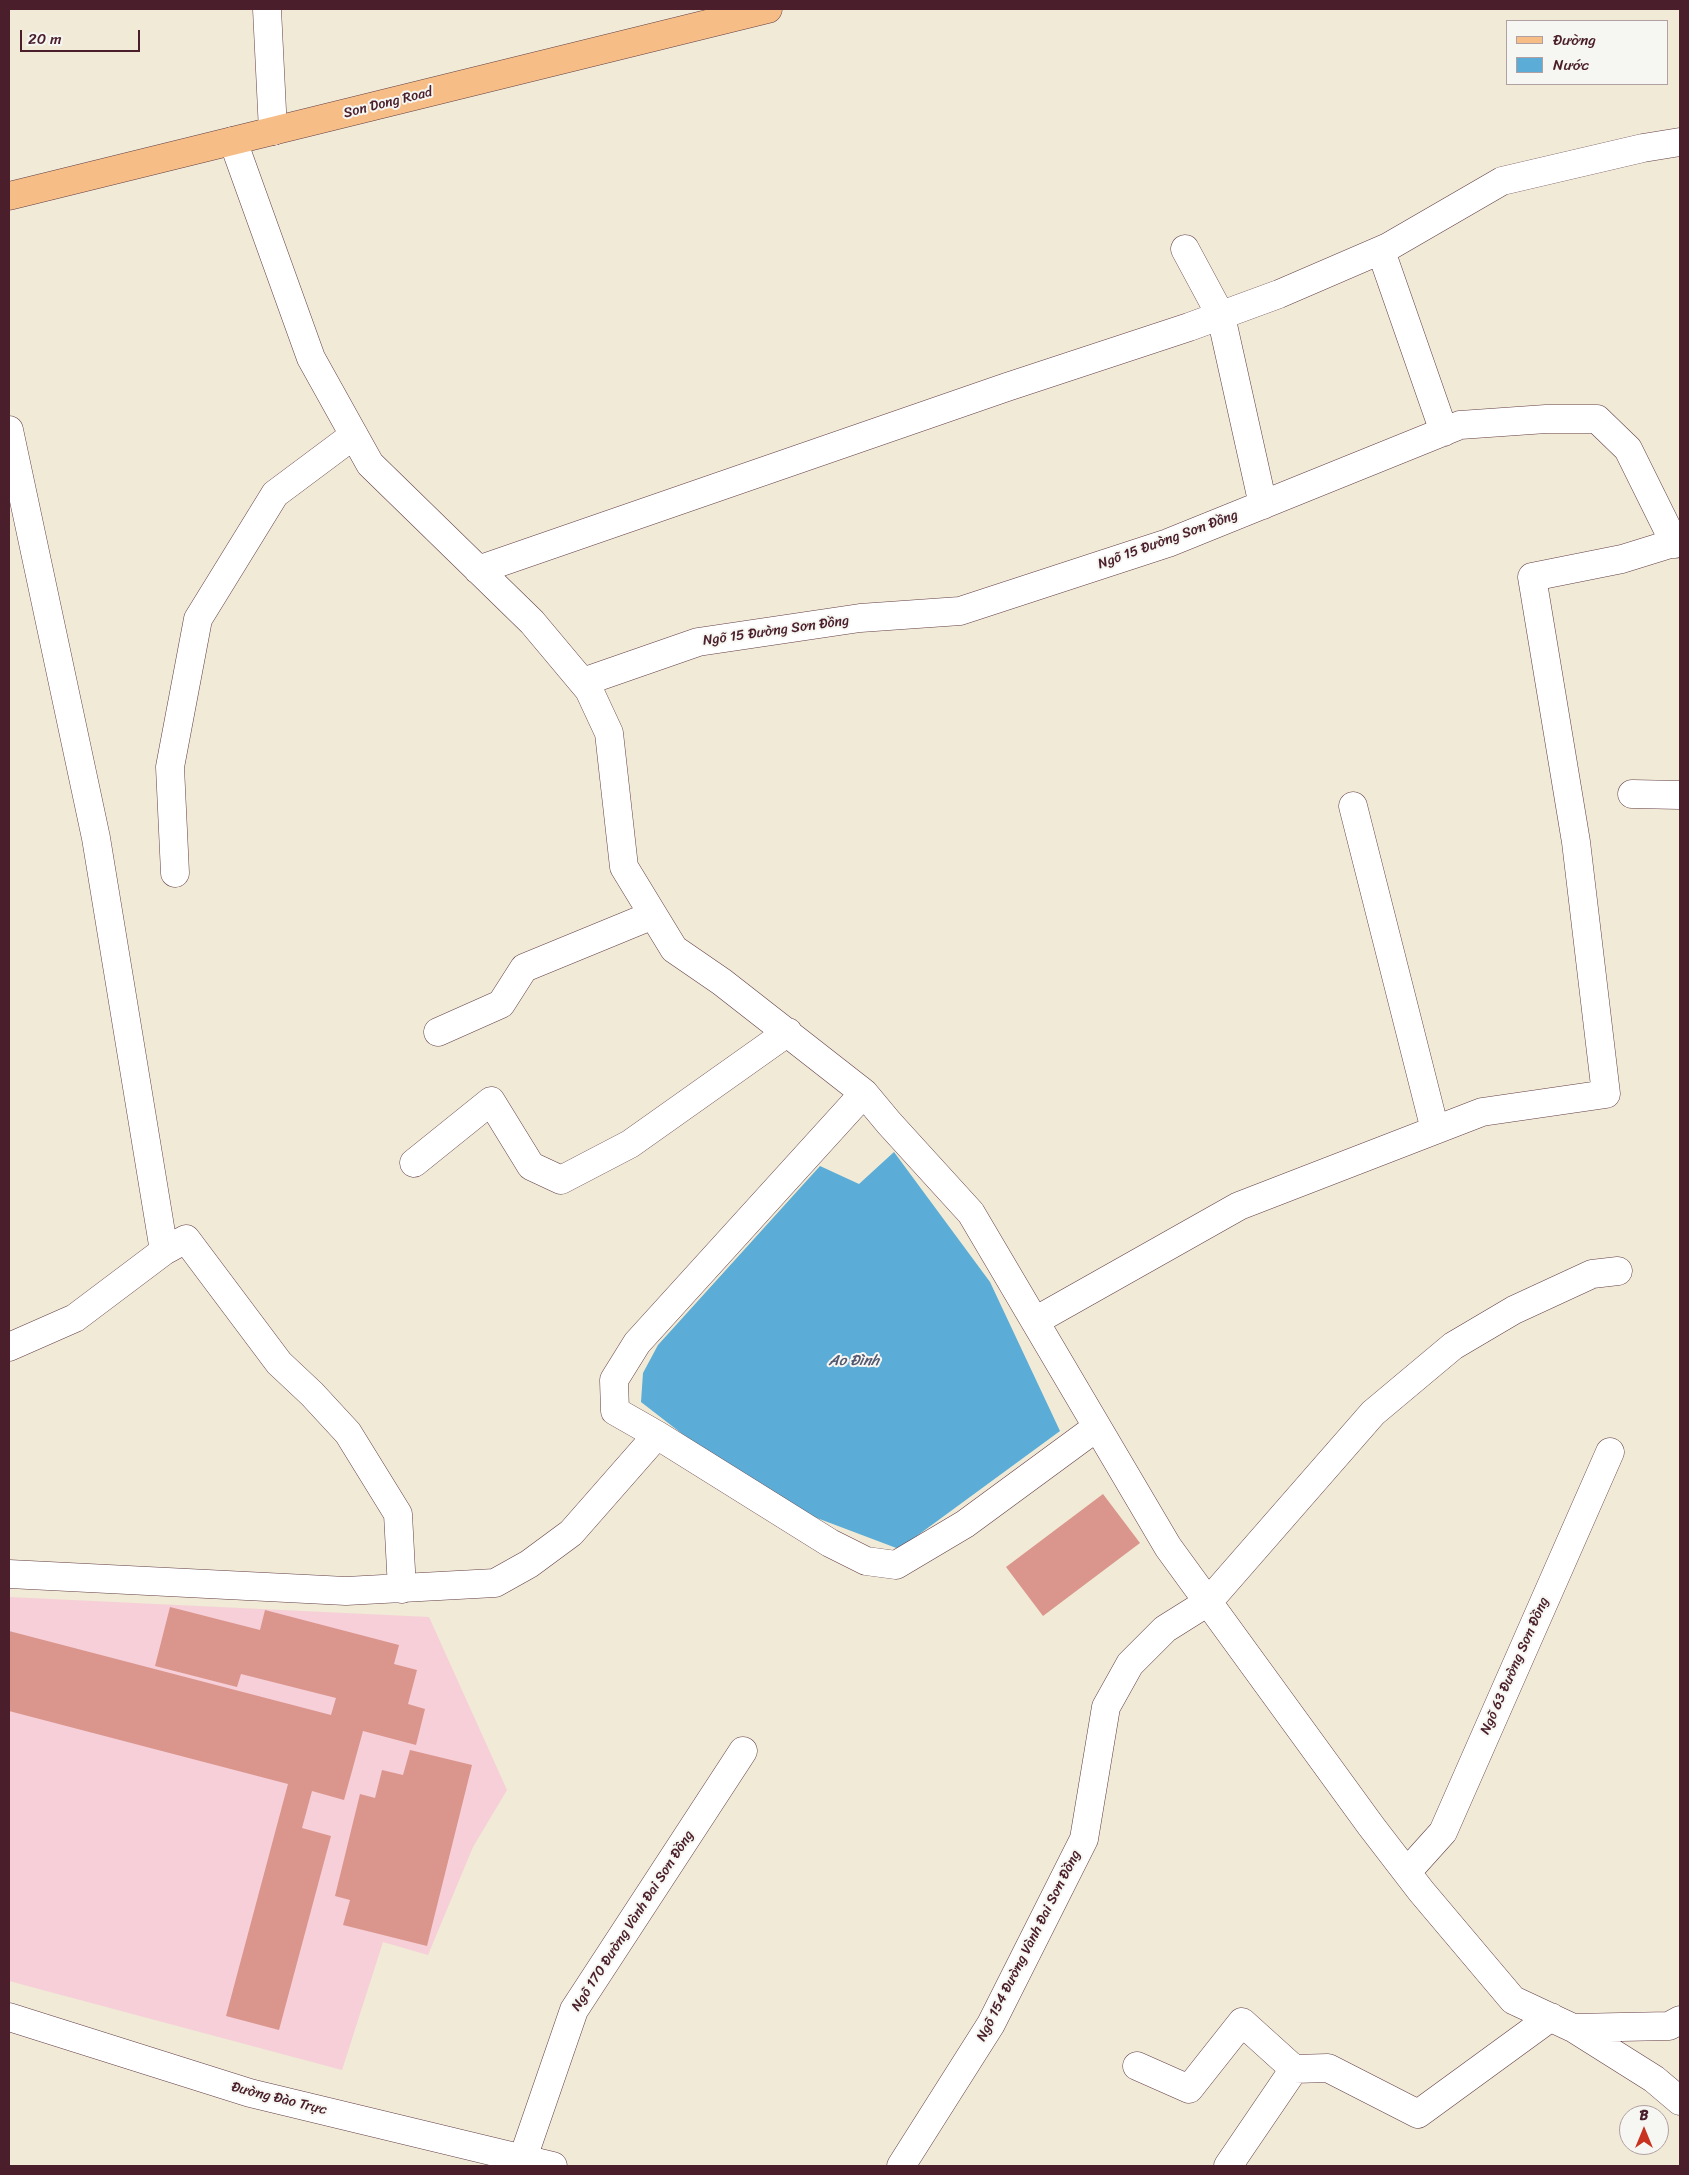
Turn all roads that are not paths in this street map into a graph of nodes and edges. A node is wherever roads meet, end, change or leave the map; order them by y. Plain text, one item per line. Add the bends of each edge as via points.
1 (267, 9) edge
2 (768, 9) edge
3 (273, 131) junction
4 (233, 141) junction
5 (1680, 142) edge
6 (9, 196) edge
7 (1184, 249) dead end
8 (1381, 251) junction
9 (1221, 316) junction
10 (9, 430) edge
11 (1444, 432) junction
12 (354, 435) junction
13 (1263, 505) junction
14 (17, 510) edge
15 (1678, 543) edge
16 (478, 570) junction
17 (583, 682) junction
18 (1632, 794) dead end
19 (1680, 794) edge
20 (1353, 806) dead end
21 (175, 874) dead end
22 (653, 915) junction
23 (438, 1032) dead end
24 (788, 1032) junction
25 (864, 1093) junction
26 (1435, 1130) junction
27 (414, 1163) dead end
28 (175, 1245) junction
29 (1618, 1271) dead end
30 (1035, 1321) junction
31 (9, 1346) edge
32 (1097, 1427) junction
33 (656, 1435) junction
34 (1610, 1452) dead end
35 (9, 1574) edge
36 (402, 1588) junction
37 (1208, 1602) junction
38 (743, 1750) dead end
39 (1407, 1872) junction
40 (9, 2018) edge
41 (1680, 2020) edge
42 (1562, 2023) junction
43 (1136, 2066) dead end
44 (1294, 2069) junction
45 (1680, 2101) edge
46 (522, 2158) junction
47 (553, 2166) edge
48 (901, 2166) edge
49 (1228, 2166) edge

1 - 3 street
2 - 3 main road, Son Dong Road
3 - 4 main road, Son Dong Road
4 - 6 main road, Son Dong Road
4 - 12 street via 311,358
5 - 8 street via 1502,181
7 - 9 street
8 - 9 street
8 - 11 street
9 - 13 street
9 - 16 street
10 - 14 street
11 - 13 street, Ngõ 15 Đường Sơn Đồng
11 - 15 street, Ngõ 15 Đường Sơn Đồng via 1460,425 1596,419 1628,449
12 - 16 street via 370,464
12 - 21 street via 275,494 198,619 170,766
13 - 17 street, Ngõ 15 Đường Sơn Đồng via 1168,544 960,611 860,618 698,642
14 - 28 street via 96,838
15 - 26 street via 1622,559 1532,577 1576,842 1606,1094 1482,1112
16 - 17 street via 532,622
17 - 22 street via 608,733 624,867
18 - 19 street
20 - 26 street
22 - 23 street via 524,968 501,1004
22 - 24 street via 674,949
24 - 25 street
24 - 27 street via 630,1144 560,1180 531,1166 491,1101
25 - 30 street via 971,1213
25 - 33 street via 637,1343 614,1380 615,1411
26 - 30 street via 1239,1206
28 - 31 street via 75,1318
28 - 36 street via 279,1364 348,1433 398,1514
29 - 37 street, Ngõ 154 Đường Vành Đai Sơn Đồng via 1592,1274 1514,1310 1453,1346 1373,1413
30 - 32 street
32 - 33 street via 965,1524 896,1565 866,1561 830,1543
32 - 37 street via 1168,1547
33 - 36 street via 570,1533 529,1564 495,1583
34 - 39 street, Ngõ 63 Đường Sơn Đồng via 1442,1832
35 - 36 street via 346,1590
37 - 39 street
37 - 48 street, Ngõ 154 Đường Vành Đai Sơn Đồng via 1165,1629 1130,1664 1106,1707 1084,1839 991,2024
38 - 46 street, Ngõ 170 Đường Vành Đai Sơn Đồng via 574,2010
39 - 42 street via 1513,2000
40 - 46 street, Đường Đào Trực via 250,2092
41 - 42 street via 1669,2026
42 - 44 street via 1418,2114 1328,2068
42 - 45 street via 1654,2079
43 - 44 street via 1189,2089 1242,2022
44 - 49 street
46 - 47 street, Đường Đào Trực

